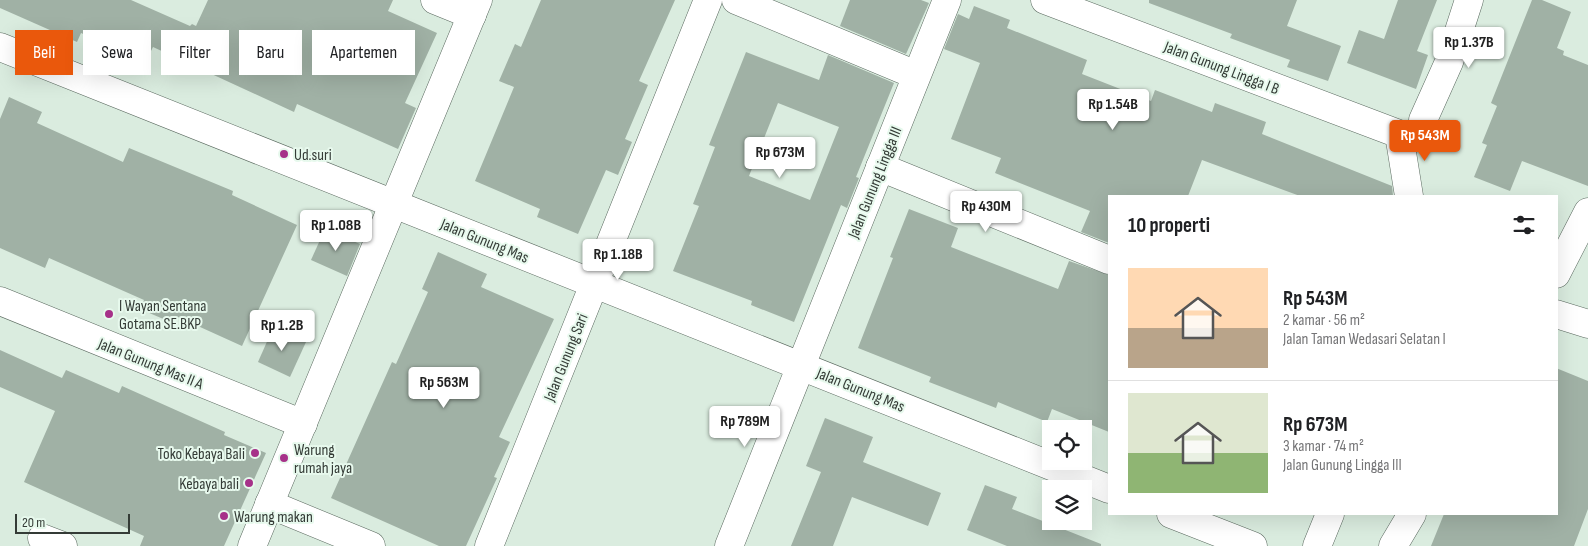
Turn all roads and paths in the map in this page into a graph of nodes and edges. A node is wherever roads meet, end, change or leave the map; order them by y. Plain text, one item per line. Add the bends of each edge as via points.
1 (435, 0) edge
2 (708, 0) edge
3 (736, 0) edge
4 (946, 0) edge
5 (1045, 0) edge
6 (1469, 0) edge
7 (475, 8) edge
8 (0, 48) edge
9 (916, 75) junction
10 (1424, 120) dead end
11 (880, 167) junction
12 (1409, 195) edge
13 (394, 203) junction
14 (1588, 212) edge
15 (1108, 260) edge
16 (1558, 270) edge
17 (594, 283) junction
18 (0, 301) edge
19 (1558, 315) edge
20 (1588, 324) edge
21 (801, 365) junction
22 (303, 424) junction
23 (1108, 489) edge
24 (269, 504) junction
25 (1174, 515) edge
26 (1330, 515) edge
27 (1411, 515) edge
28 (252, 546) edge
29 (371, 546) edge
30 (489, 546) edge
31 (729, 546) edge
32 (1253, 546) edge
33 (1317, 546) edge
34 (1393, 546) edge

1 - 7 street
2 - 17 street, Jalan Gunung Sari
3 - 9 street
4 - 9 street, Jalan Gunung Lingga III
5 - 12 street, Jalan Gunung Lingga I B via 1399,134
6 - 10 street via 1449,62
7 - 13 street
8 - 13 street, Jalan Gunung Mas
9 - 11 street, Jalan Gunung Lingga III
11 - 15 street
11 - 21 street, Jalan Gunung Lingga III
13 - 17 street, Jalan Gunung Mas
13 - 22 street
14 - 16 street
17 - 21 street, Jalan Gunung Mas
17 - 30 street, Jalan Gunung Sari
18 - 22 street, Jalan Gunung Mas II A
19 - 20 street
21 - 23 street, Jalan Gunung Mas
21 - 31 street, Jalan Gunung Lingga III
22 - 24 street
24 - 28 street
24 - 29 street
25 - 32 street
26 - 33 street
27 - 34 street

